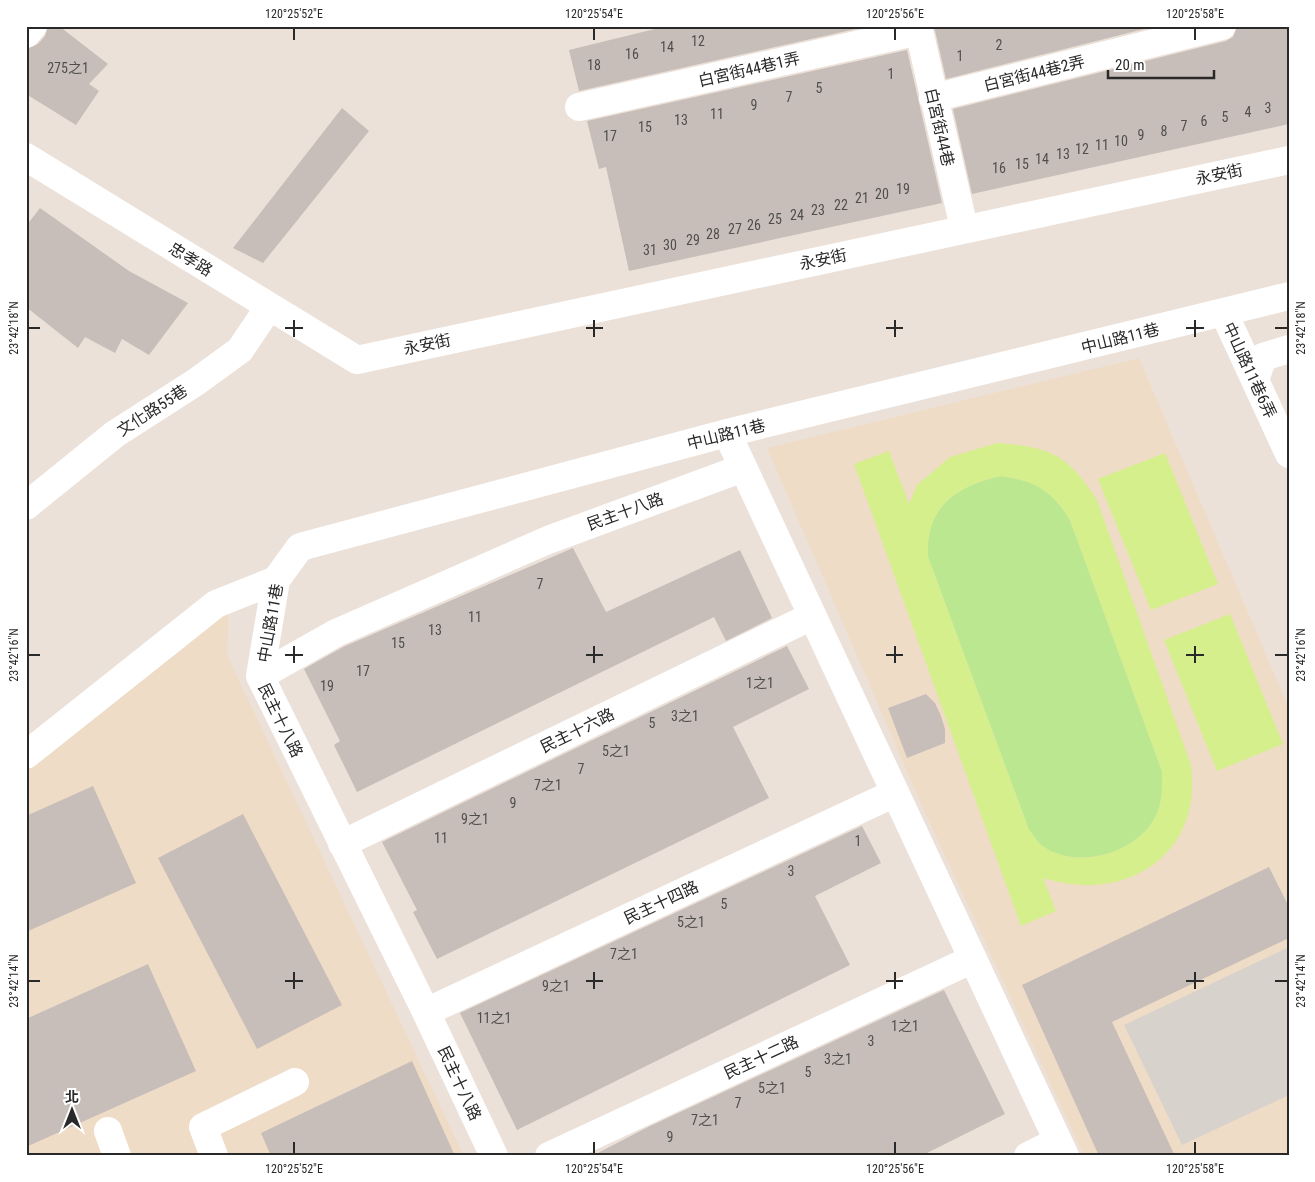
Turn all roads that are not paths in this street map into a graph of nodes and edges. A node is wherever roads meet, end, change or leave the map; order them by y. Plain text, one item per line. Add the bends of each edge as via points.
1 (33, 26) edge
2 (1222, 26) edge
3 (918, 29) edge
4 (26, 34) edge
5 (933, 98) junction
6 (579, 107) dead end
7 (26, 157) edge
8 (1289, 160) edge
9 (964, 228) junction
10 (1289, 296) edge
11 (269, 307) junction
12 (1224, 313) junction
13 (1289, 350) edge
14 (357, 360) joint
15 (1255, 380) junction
16 (726, 433) junction
17 (1289, 454) edge
18 (743, 468) junction
19 (26, 506) edge
20 (276, 580) junction
21 (812, 616) junction
22 (260, 676) junction
23 (26, 755) edge
24 (895, 793) junction
25 (342, 844) junction
26 (973, 959) junction
27 (426, 1012) junction
28 (295, 1082) dead end
29 (1062, 1149) edge
30 (214, 1156) edge
31 (494, 1156) edge
32 (549, 1156) edge
33 (1028, 1156) edge

1 - 4 street
2 - 5 street, 白宮街44巷2弄
3 - 5 street, 白宮街44巷
3 - 6 street, 白宮街44巷1弄
5 - 9 street, 白宮街44巷
7 - 11 street, 忠孝路
8 - 9 street, 永安街
9 - 14 street, 永安街
10 - 12 street, 中山路11巷
11 - 14 street, 忠孝路
11 - 19 street, 文化路55巷 via 240,350 115,434
12 - 15 street, 中山路11巷6弄
12 - 16 street, 中山路11巷
13 - 15 street via 1263,357
15 - 17 street, 中山路11巷6弄
16 - 18 street
16 - 20 street, 中山路11巷 via 300,547
18 - 21 street
18 - 22 street, 民主十八路 via 548,540 336,632
20 - 22 street, 中山路11巷
20 - 23 street via 216,604
21 - 24 street
21 - 25 street, 民主十六路
22 - 25 street, 民主十八路
24 - 26 street
24 - 27 street, 民主十四路
25 - 27 street, 民主十八路
26 - 29 street
26 - 32 street, 民主十二路
27 - 31 street, 民主十八路
28 - 30 street via 203,1127
29 - 33 street

